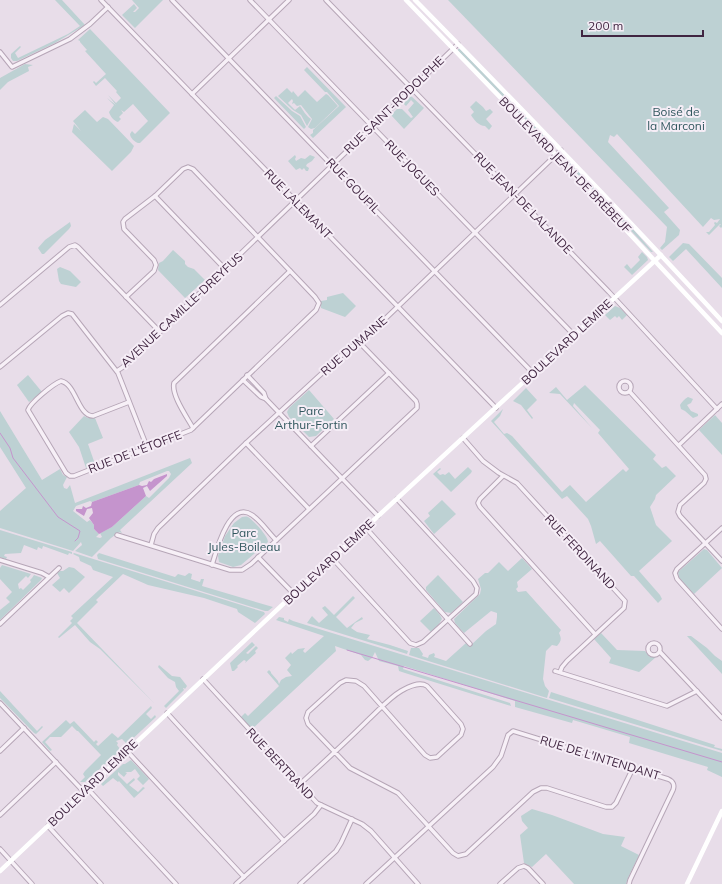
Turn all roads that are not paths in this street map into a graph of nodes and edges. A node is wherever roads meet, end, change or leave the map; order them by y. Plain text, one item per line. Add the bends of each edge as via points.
1 (101, 0) edge
2 (172, 0) edge
3 (250, 0) edge
4 (289, 0) edge
5 (326, 0) edge
6 (406, 0) edge
7 (415, 0) edge
8 (108, 7) junction
9 (424, 9) junction
10 (420, 14) junction
11 (269, 20) junction
12 (458, 44) junction
13 (453, 49) junction
14 (0, 52) edge
15 (229, 59) junction
16 (412, 88) junction
17 (192, 94) junction
18 (372, 126) junction
19 (561, 150) junction
20 (556, 154) junction
21 (332, 165) junction
22 (515, 194) junction
23 (155, 196) junction
24 (295, 200) junction
25 (475, 233) junction
26 (258, 238) junction
27 (661, 255) junction
28 (656, 260) junction
29 (225, 269) junction
30 (290, 271) junction
31 (435, 271) junction
32 (126, 297) junction
33 (615, 298) junction
34 (0, 304) edge
35 (398, 307) junction
36 (722, 322) edge
37 (160, 332) junction
38 (722, 333) edge
39 (574, 335) junction
40 (358, 341) junction
41 (0, 367) edge
42 (117, 371) junction
43 (533, 373) junction
44 (389, 374) junction
45 (247, 375) junction
46 (243, 380) junction
47 (630, 392) dead end
48 (266, 399) junction
49 (129, 402) junction
50 (722, 404) edge
51 (496, 408) junction
52 (717, 409) junction
53 (279, 412) junction
54 (193, 428) junction
55 (463, 438) junction
56 (246, 443) junction
57 (679, 445) junction
58 (311, 446) junction
59 (147, 447) junction
60 (503, 476) junction
61 (342, 478) junction
62 (397, 499) junction
63 (309, 509) junction
64 (378, 516) junction
65 (366, 528) junction
66 (722, 528) edge
67 (116, 535) dead end
68 (276, 540) junction
69 (705, 543) junction
70 (151, 545) junction
71 (258, 557) junction
72 (332, 558) junction
73 (0, 560) edge
74 (722, 562) edge
75 (212, 564) junction
76 (59, 568) dead end
77 (49, 577) junction
78 (294, 594) junction
79 (448, 619) junction
80 (0, 624) edge
81 (722, 629) edge
82 (595, 634) junction
83 (470, 644) dead end
84 (660, 652) dead end
85 (554, 671) dead end
86 (560, 672) junction
87 (203, 679) junction
88 (697, 691) junction
89 (0, 703) edge
90 (382, 707) junction
91 (167, 713) junction
92 (722, 718) edge
93 (24, 728) junction
94 (0, 751) edge
95 (127, 751) junction
96 (334, 753) junction
97 (56, 762) junction
98 (632, 768) junction
99 (300, 784) junction
100 (85, 790) junction
101 (321, 805) junction
102 (722, 811) edge
103 (0, 815) edge
104 (352, 819) junction
105 (48, 826) junction
106 (428, 826) junction
107 (284, 841) junction
108 (0, 849) edge
109 (394, 857) junction
110 (11, 861) junction
111 (0, 872) edge
112 (244, 877) junction
113 (32, 884) edge
114 (101, 884) edge
115 (176, 884) edge
116 (236, 884) edge
117 (300, 884) edge
118 (366, 884) edge
119 (418, 884) edge
120 (500, 884) edge
121 (543, 884) edge
122 (629, 884) edge
123 (687, 884) edge

1 - 8 street, RUE LALEMANT
2 - 15 street, RUE GOUPIL
3 - 11 street, RUE JOGUES
4 - 11 street
5 - 16 street, RUE JEAN-DE LALANDE
6 - 10 main road, BOULEVARD JEAN-DE BRÉBEUF
7 - 9 main road, BOULEVARD JEAN-DE BRÉBEUF
8 - 14 street via 70,39 12,67
8 - 17 street, RUE LALEMANT
9 - 10 street
9 - 12 main road, BOULEVARD JEAN-DE BRÉBEUF
10 - 13 main road, BOULEVARD JEAN-DE BRÉBEUF
11 - 15 street
11 - 18 street, RUE JOGUES
12 - 13 street, RUE SAINT-RODOLPHE
12 - 19 main road, BOULEVARD JEAN-DE BRÉBEUF
13 - 16 street, RUE SAINT-RODOLPHE
13 - 20 main road, BOULEVARD JEAN-DE BRÉBEUF
15 - 17 street
15 - 21 street, RUE GOUPIL
16 - 18 street, RUE SAINT-RODOLPHE
16 - 22 street, RUE JEAN-DE LALANDE
17 - 24 street, RUE LALEMANT
18 - 21 street, RUE SAINT-RODOLPHE
18 - 25 street, RUE JOGUES
19 - 20 street, RUE DUMAINE
19 - 27 main road, BOULEVARD JEAN-DE BRÉBEUF
20 - 22 street, RUE DUMAINE
20 - 28 main road, BOULEVARD JEAN-DE BRÉBEUF
21 - 24 street, RUE SAINT-RODOLPHE
21 - 31 street, RUE GOUPIL
22 - 25 street, RUE DUMAINE
22 - 33 street, RUE JEAN-DE LALANDE
23 - 26 street, RUE DE L'ÉTOFFE via 183,169 192,168
23 - 29 street
23 - 32 street via 125,219 123,224 124,229 154,260 156,266 154,271
24 - 26 street, AVENUE CAMILLE-DREYFUS
24 - 35 street, RUE LALEMANT
25 - 31 street, RUE DUMAINE
25 - 39 street, RUE JOGUES
26 - 29 street, AVENUE CAMILLE-DREYFUS
26 - 30 street, RUE DE L'ÉTOFFE
27 - 28 main road, BOULEVARD LEMIRE
27 - 36 main road, BOULEVARD JEAN-DE BRÉBEUF
28 - 33 main road, BOULEVARD LEMIRE
28 - 38 main road, BOULEVARD JEAN-DE BRÉBEUF
29 - 37 street, AVENUE CAMILLE-DREYFUS
30 - 45 street, RUE DE L'ÉTOFFE via 317,299 318,307
30 - 54 street via 174,382 178,402
31 - 35 street, RUE DUMAINE
31 - 43 street, RUE GOUPIL
32 - 34 street via 78,247 73,245
32 - 37 street
33 - 39 main road, BOULEVARD LEMIRE
33 - 52 street, RUE JEAN-DE LALANDE
35 - 40 street, RUE DUMAINE
35 - 51 street, RUE LALEMANT
37 - 42 street, AVENUE CAMILLE-DREYFUS
39 - 43 main road, BOULEVARD LEMIRE
40 - 44 street
40 - 53 street, RUE DUMAINE
41 - 42 street, AVENUE CAMILLE-DREYFUS via 69,313 74,315
42 - 49 street
43 - 51 main road, BOULEVARD LEMIRE
44 - 58 street
44 - 61 street via 418,406
45 - 46 street, RUE DE L'ÉTOFFE
45 - 48 street via 264,393
46 - 48 street
46 - 54 street, RUE DE L'ÉTOFFE
47 - 57 street
48 - 53 street
49 - 59 street
49 - 59 street, RUE DE L'ÉTOFFE via 90,416 86,414 68,385 61,381 30,405 28,410 70,476
50 - 52 street
51 - 55 main road, BOULEVARD LEMIRE
52 - 57 street
53 - 56 street, RUE DUMAINE
53 - 58 street
54 - 59 street, RUE DE L'ÉTOFFE
55 - 60 street, RUE FERDINAND via 483,461
55 - 62 main road, BOULEVARD LEMIRE
56 - 63 street
56 - 70 street, RUE DUMAINE via 158,528
57 - 69 street via 703,472 706,479 680,506 678,512
58 - 61 street
60 - 82 street via 480,499 479,506
60 - 82 street, RUE FERDINAND via 517,484 624,600 624,608
61 - 63 street
61 - 64 street
62 - 64 main road, BOULEVARD LEMIRE
62 - 79 street via 475,583 476,594
63 - 68 street
64 - 65 main road, BOULEVARD LEMIRE
65 - 72 main road, BOULEVARD LEMIRE
65 - 79 street
66 - 69 street
67 - 70 street
68 - 71 street
68 - 75 street via 252,515 239,514 223,532
69 - 74 street
69 - 81 street via 677,569 675,576
70 - 75 street
71 - 75 street via 240,570 230,570
71 - 78 street
72 - 78 main road, BOULEVARD LEMIRE
72 - 79 street via 413,644 422,643
73 - 77 street
76 - 77 street
77 - 80 street
78 - 87 main road, BOULEVARD LEMIRE
79 - 83 street
82 - 86 street, RUE FERDINAND via 566,661
84 - 88 street
85 - 86 street
86 - 88 street via 667,706
87 - 91 main road, BOULEVARD LEMIRE
87 - 99 street, RUE BERTRAND
88 - 92 street
89 - 93 street
90 - 90 street via 401,691 422,684 461,724 462,732 437,757 430,758
90 - 96 street
90 - 96 street via 361,684 355,680 348,680 340,683 308,712 308,724
91 - 95 main road, BOULEVARD LEMIRE
91 - 107 street
93 - 94 street
93 - 97 street
95 - 100 main road, BOULEVARD LEMIRE
95 - 112 street
96 - 99 street
96 - 106 street via 351,769 397,792
97 - 100 street
97 - 103 street
98 - 106 street, RUE DE L'INTENDANT via 511,732 501,756 494,765
98 - 106 street via 612,807 547,788 538,789 466,854 458,856 453,853
98 - 122 street, RUE DE L'INTENDANT via 670,780 674,788
99 - 101 street, RUE BERTRAND
100 - 105 main road, BOULEVARD LEMIRE
100 - 115 street
101 - 104 street, RUE BERTRAND
101 - 107 street
102 - 123 main road
104 - 109 street, RUE BERTRAND via 371,831
104 - 117 street via 336,851
105 - 110 main road, BOULEVARD LEMIRE
105 - 114 street
106 - 109 street
107 - 112 street
108 - 110 street
109 - 118 street
109 - 119 street, RUE BERTRAND
110 - 111 main road, BOULEVARD LEMIRE
110 - 113 street
112 - 116 street
120 - 121 street via 524,866

